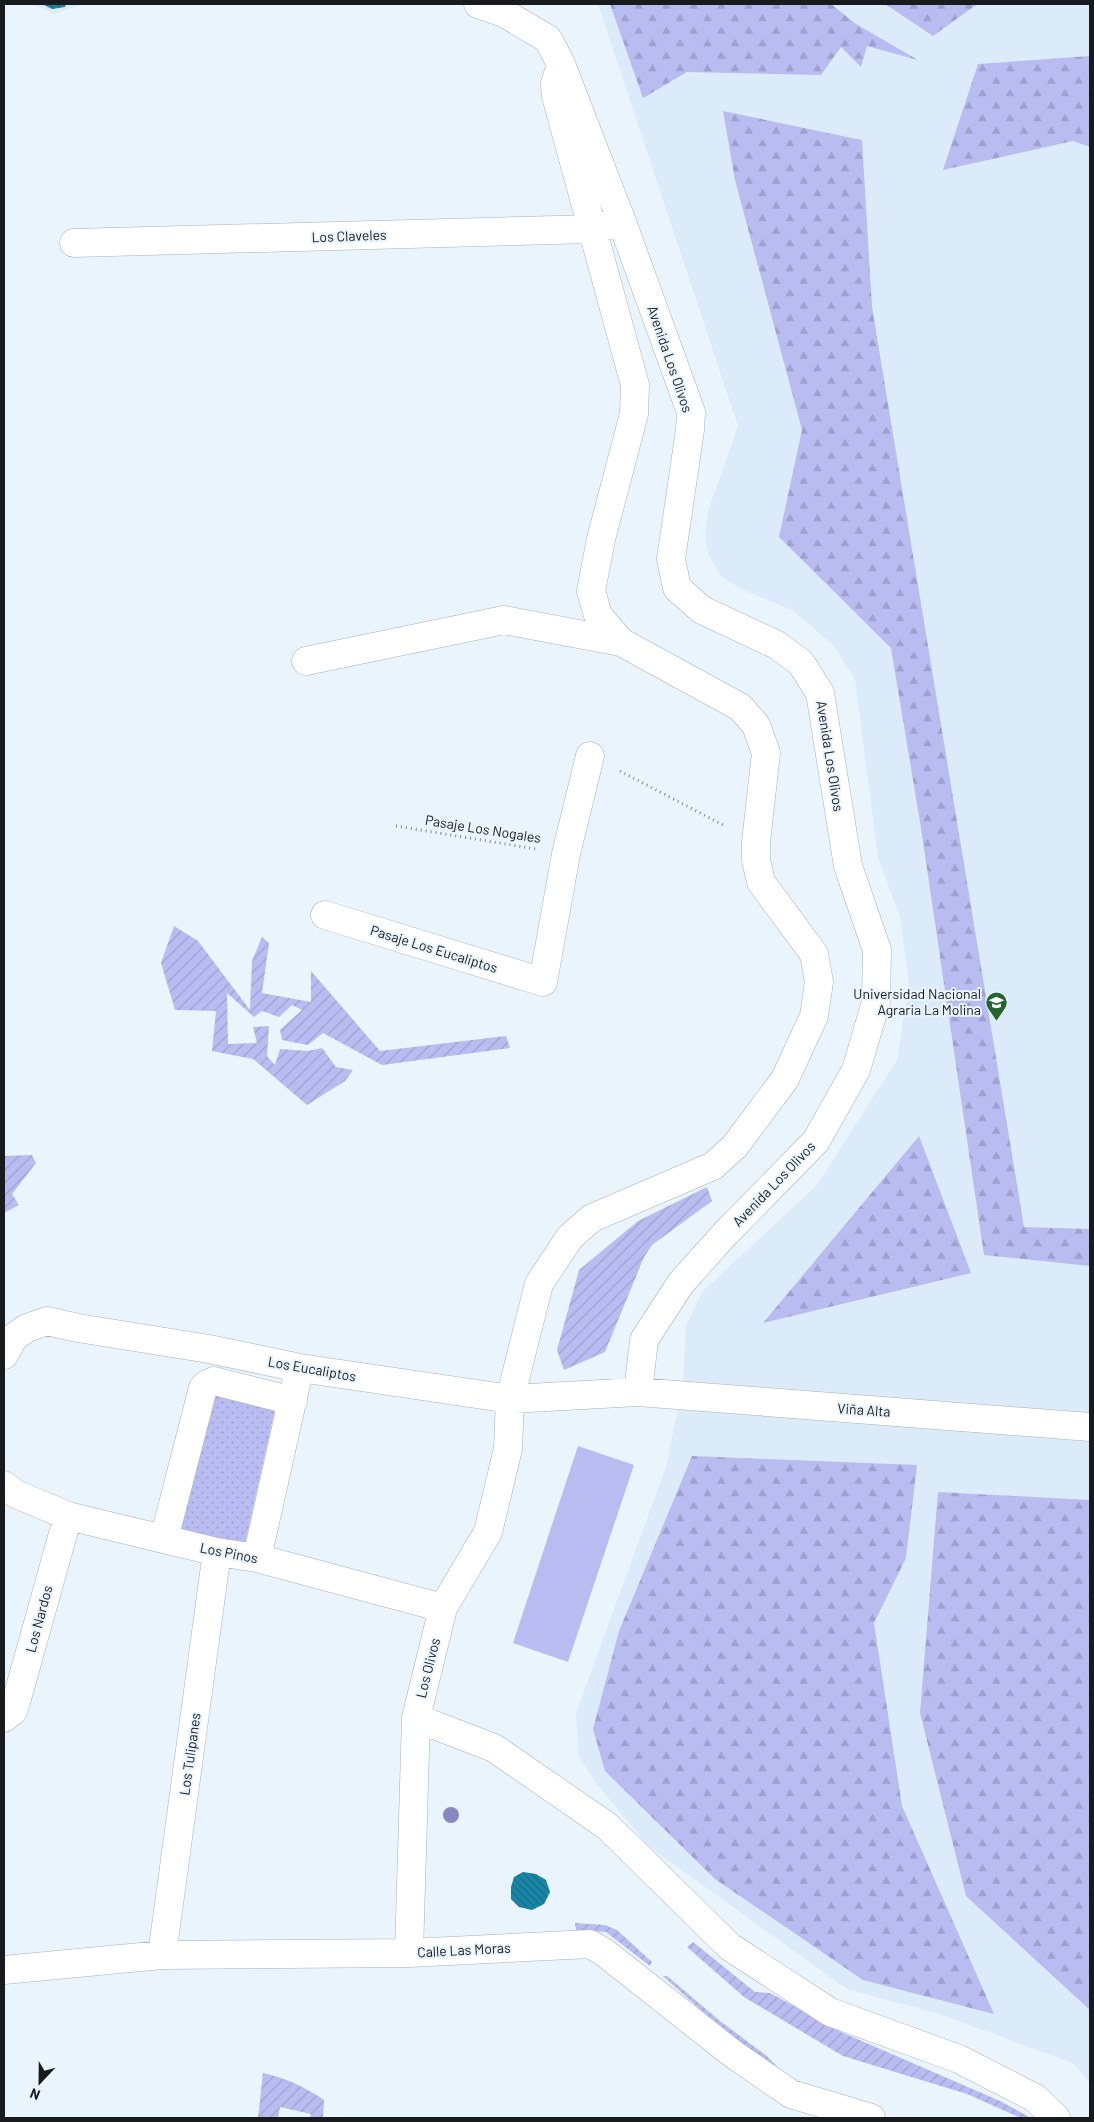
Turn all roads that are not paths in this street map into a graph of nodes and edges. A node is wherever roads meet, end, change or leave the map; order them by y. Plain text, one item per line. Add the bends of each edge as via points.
1 (478, 4) edge
2 (561, 64) junction
3 (622, 222) junction
4 (592, 229) junction
5 (74, 243) dead end
6 (621, 642) junction
7 (306, 661) dead end
8 (590, 756) road end
9 (325, 915) dead end
10 (4, 1356) edge
11 (300, 1368) junction
12 (638, 1392) junction
13 (510, 1399) junction
14 (293, 1401) junction
15 (1090, 1427) edge
16 (10, 1489) edge
17 (68, 1516) junction
18 (164, 1539) junction
19 (217, 1552) junction
20 (257, 1558) junction
21 (443, 1608) junction
22 (4, 1718) edge
23 (416, 1718) junction
24 (409, 1952) junction
25 (162, 1955) junction
26 (4, 1970) edge
27 (871, 2118) edge
28 (1056, 2118) edge

1 - 2 street, Avenida Los Olivos via 504,13 548,40
2 - 3 street, Avenida Los Olivos
2 - 4 street via 555,84 556,96
3 - 4 street, Los Claveles
3 - 12 street, Avenida Los Olivos via 691,412 671,559 677,588 702,610 777,645 801,663 820,693 848,866 877,950 876,1002 856,1070 816,1141 681,1283 644,1340
4 - 5 street, Los Claveles
4 - 6 street via 636,385 634,414 601,539 591,591 598,615
6 - 7 street via 504,620
6 - 13 street, Los Olivos via 740,707 756,725 766,753 756,842 761,882 814,954 819,982 814,1016 786,1079 735,1146 713,1166 592,1218 570,1237 539,1284
8 - 9 street, Pasaje Los Eucaliptos via 566,854 543,982
10 - 11 street, Los Eucaliptos via 14,1337 26,1328 47,1321
11 - 13 street, Los Eucaliptos
11 - 14 street
12 - 13 street, Los Eucaliptos
12 - 15 street, Viña Alta
13 - 21 street, Los Olivos via 508,1449 488,1532
14 - 18 street via 214,1381 203,1388
14 - 20 street
16 - 17 street, Los Pinos
17 - 18 street, Los Pinos
17 - 22 street, Los Nardos via 16,1702 13,1711
18 - 19 street, Los Pinos
19 - 20 street, Los Pinos
19 - 25 street, Los Tulipanes
20 - 21 street, Los Pinos
21 - 23 street, Los Olivos
23 - 24 street, Los Olivos
23 - 28 street via 494,1748 606,1826 730,1947 830,2012 959,2059 1035,2098
24 - 25 street, Calle Las Moras
24 - 27 street, Calle Las Moras via 590,1944 733,2054 791,2094
25 - 26 street, Calle Las Moras

